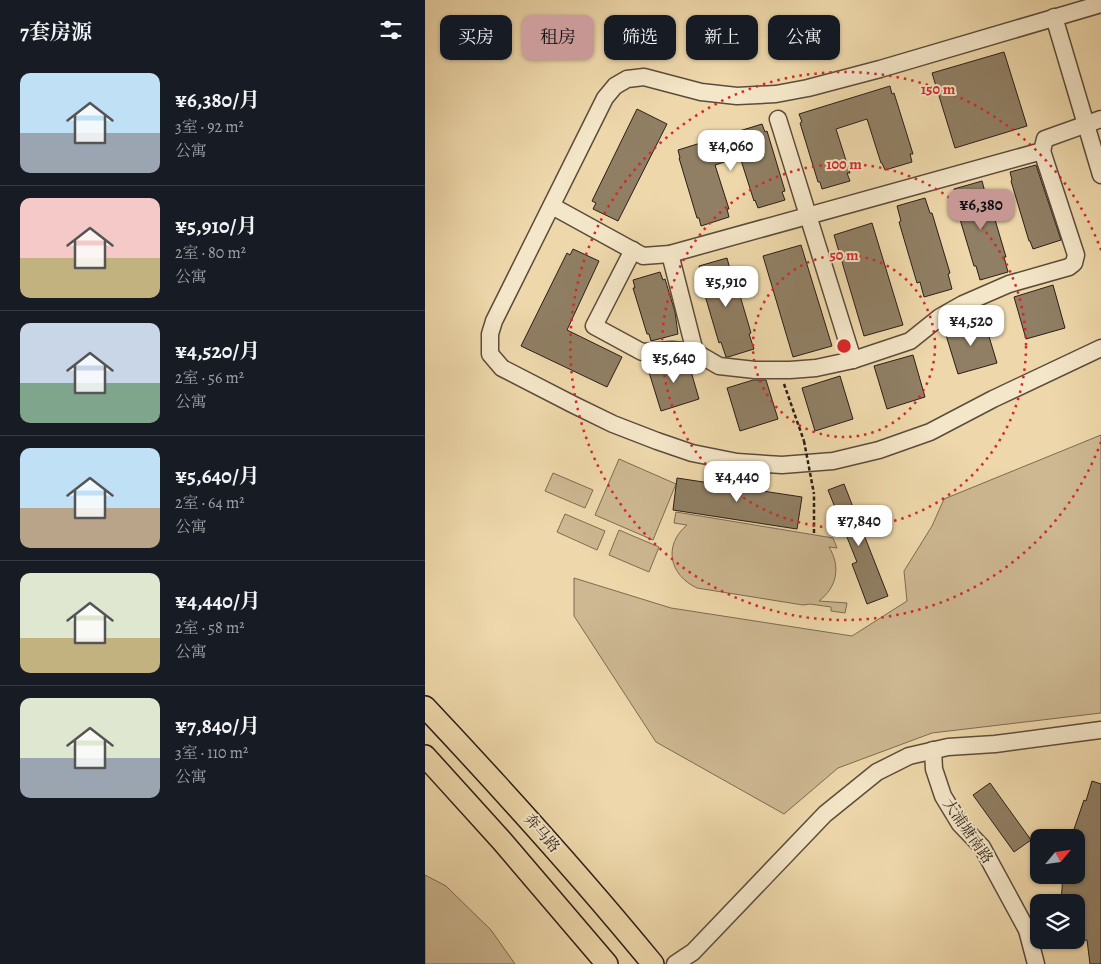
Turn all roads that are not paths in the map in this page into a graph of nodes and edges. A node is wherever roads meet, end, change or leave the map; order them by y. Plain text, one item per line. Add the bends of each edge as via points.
1 (1101, 4) edge
2 (1054, 17) junction
3 (778, 119) dead end
4 (1093, 122) edge
5 (1042, 151) junction
6 (1101, 175) edge
7 (552, 206) junction
8 (808, 216) junction
9 (633, 250) junction
10 (670, 254) junction
11 (1101, 348) edge
12 (695, 352) junction
13 (853, 360) junction
14 (425, 707) edge
15 (1101, 730) edge
16 (933, 750) junction
17 (425, 756) edge
18 (607, 964) edge
19 (653, 964) edge
20 (675, 964) edge
21 (1036, 964) edge

1 - 2 street
2 - 4 street
2 - 7 street via 880,69 775,94 737,96 694,90 644,77 627,79 615,86 605,98
3 - 8 street
4 - 5 street via 1045,139
4 - 6 street
5 - 8 street
5 - 13 street via 1075,255 1074,263 1009,284 940,317 910,341
7 - 9 street
7 - 11 street via 494,321 490,354 502,368 574,405 622,427 691,452 737,462 782,465 833,461 879,450 930,432
8 - 10 street
8 - 13 street
9 - 10 street via 643,256
9 - 12 street via 595,326 643,352
10 - 12 street
12 - 13 street via 719,366 755,370 816,368
14 - 19 main road, 奔马路 via 522,810
15 - 16 street
16 - 20 street via 909,756 877,772 825,814 693,952
16 - 21 street, 大浦塘南路 via 934,769 943,796 960,824 982,847 1027,930
17 - 18 main road via 509,848

